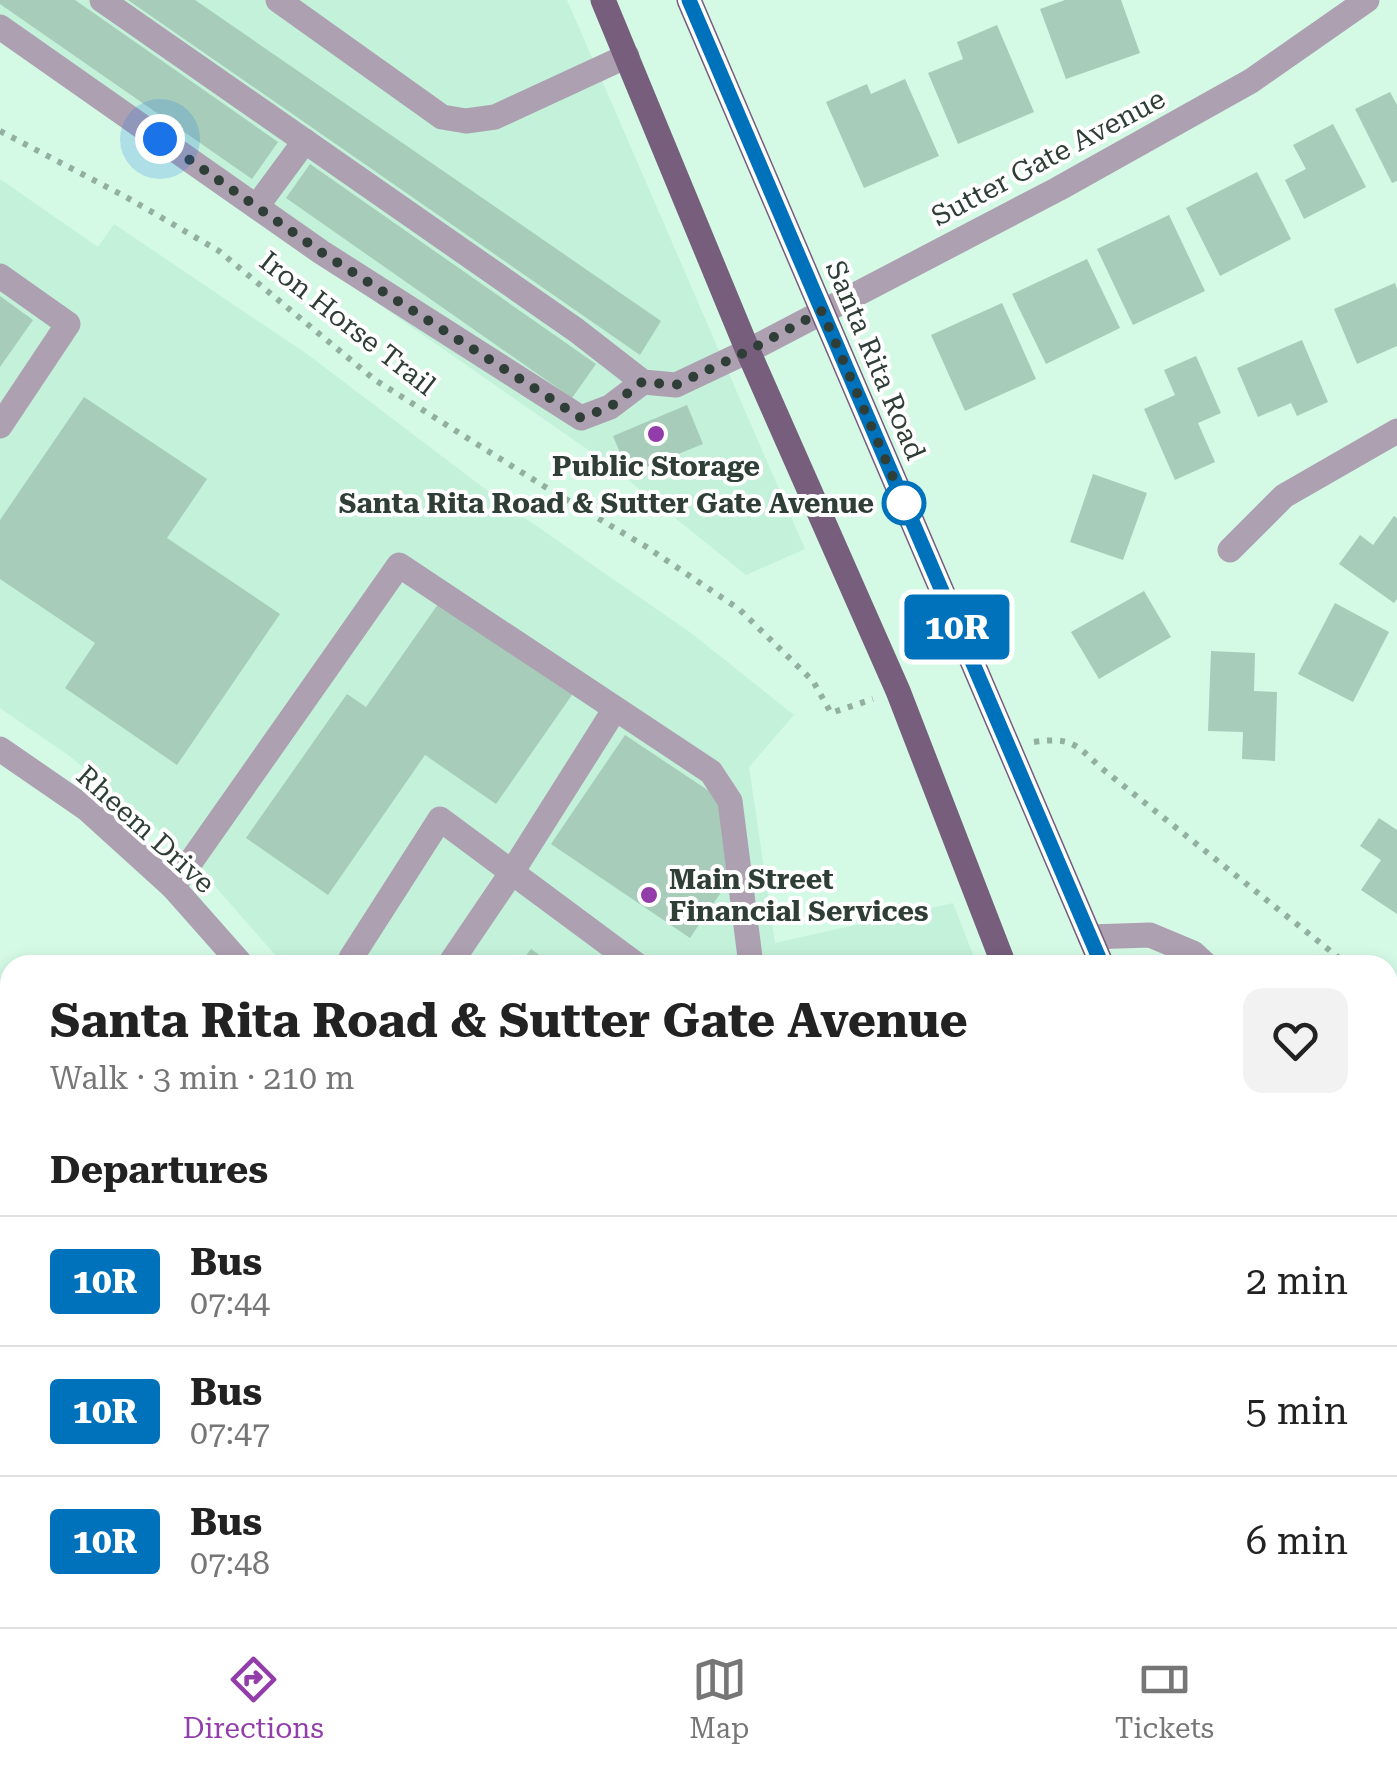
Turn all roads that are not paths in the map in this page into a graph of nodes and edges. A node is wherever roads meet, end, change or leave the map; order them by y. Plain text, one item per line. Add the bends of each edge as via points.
1 (102, 0) edge
2 (278, 0) edge
3 (603, 0) edge
4 (1367, 0) edge
5 (698, 3) edge
6 (0, 28) edge
7 (627, 56) junction
8 (305, 142) junction
9 (257, 206) junction
10 (0, 276) edge
11 (822, 311) junction
12 (748, 351) junction
13 (642, 382) junction
14 (0, 426) edge
15 (1397, 431) edge
16 (1230, 550) dead end
17 (615, 708) junction
18 (0, 749) edge
19 (512, 872) junction
20 (173, 887) junction
21 (1090, 937) junction
22 (233, 955) edge
23 (353, 955) edge
24 (456, 955) edge
25 (623, 955) edge
26 (750, 955) edge
27 (1000, 955) edge
28 (1098, 955) edge
29 (1195, 955) edge

1 - 8 street
2 - 7 street via 442,117 466,122 496,117
3 - 7 main road
4 - 11 street, Sutter Gate Avenue via 1251,81
5 - 11 main road, Santa Rita Road
6 - 9 street
7 - 12 main road
8 - 9 street
8 - 13 street
9 - 13 street via 581,418 610,407
10 - 14 street via 68,324
11 - 12 street, Sutter Gate Avenue
11 - 21 main road, Santa Rita Road
12 - 13 street, Sutter Gate Avenue via 676,385
12 - 27 main road via 898,691
15 - 16 street via 1284,496
17 - 19 street
17 - 20 street via 399,565
17 - 26 street via 712,772 730,801
18 - 20 street, Rheem Drive via 86,809
19 - 23 street via 440,819
19 - 24 street
19 - 25 street
20 - 22 street, Rheem Drive
21 - 28 main road, Santa Rita Road
21 - 29 street via 1150,935

